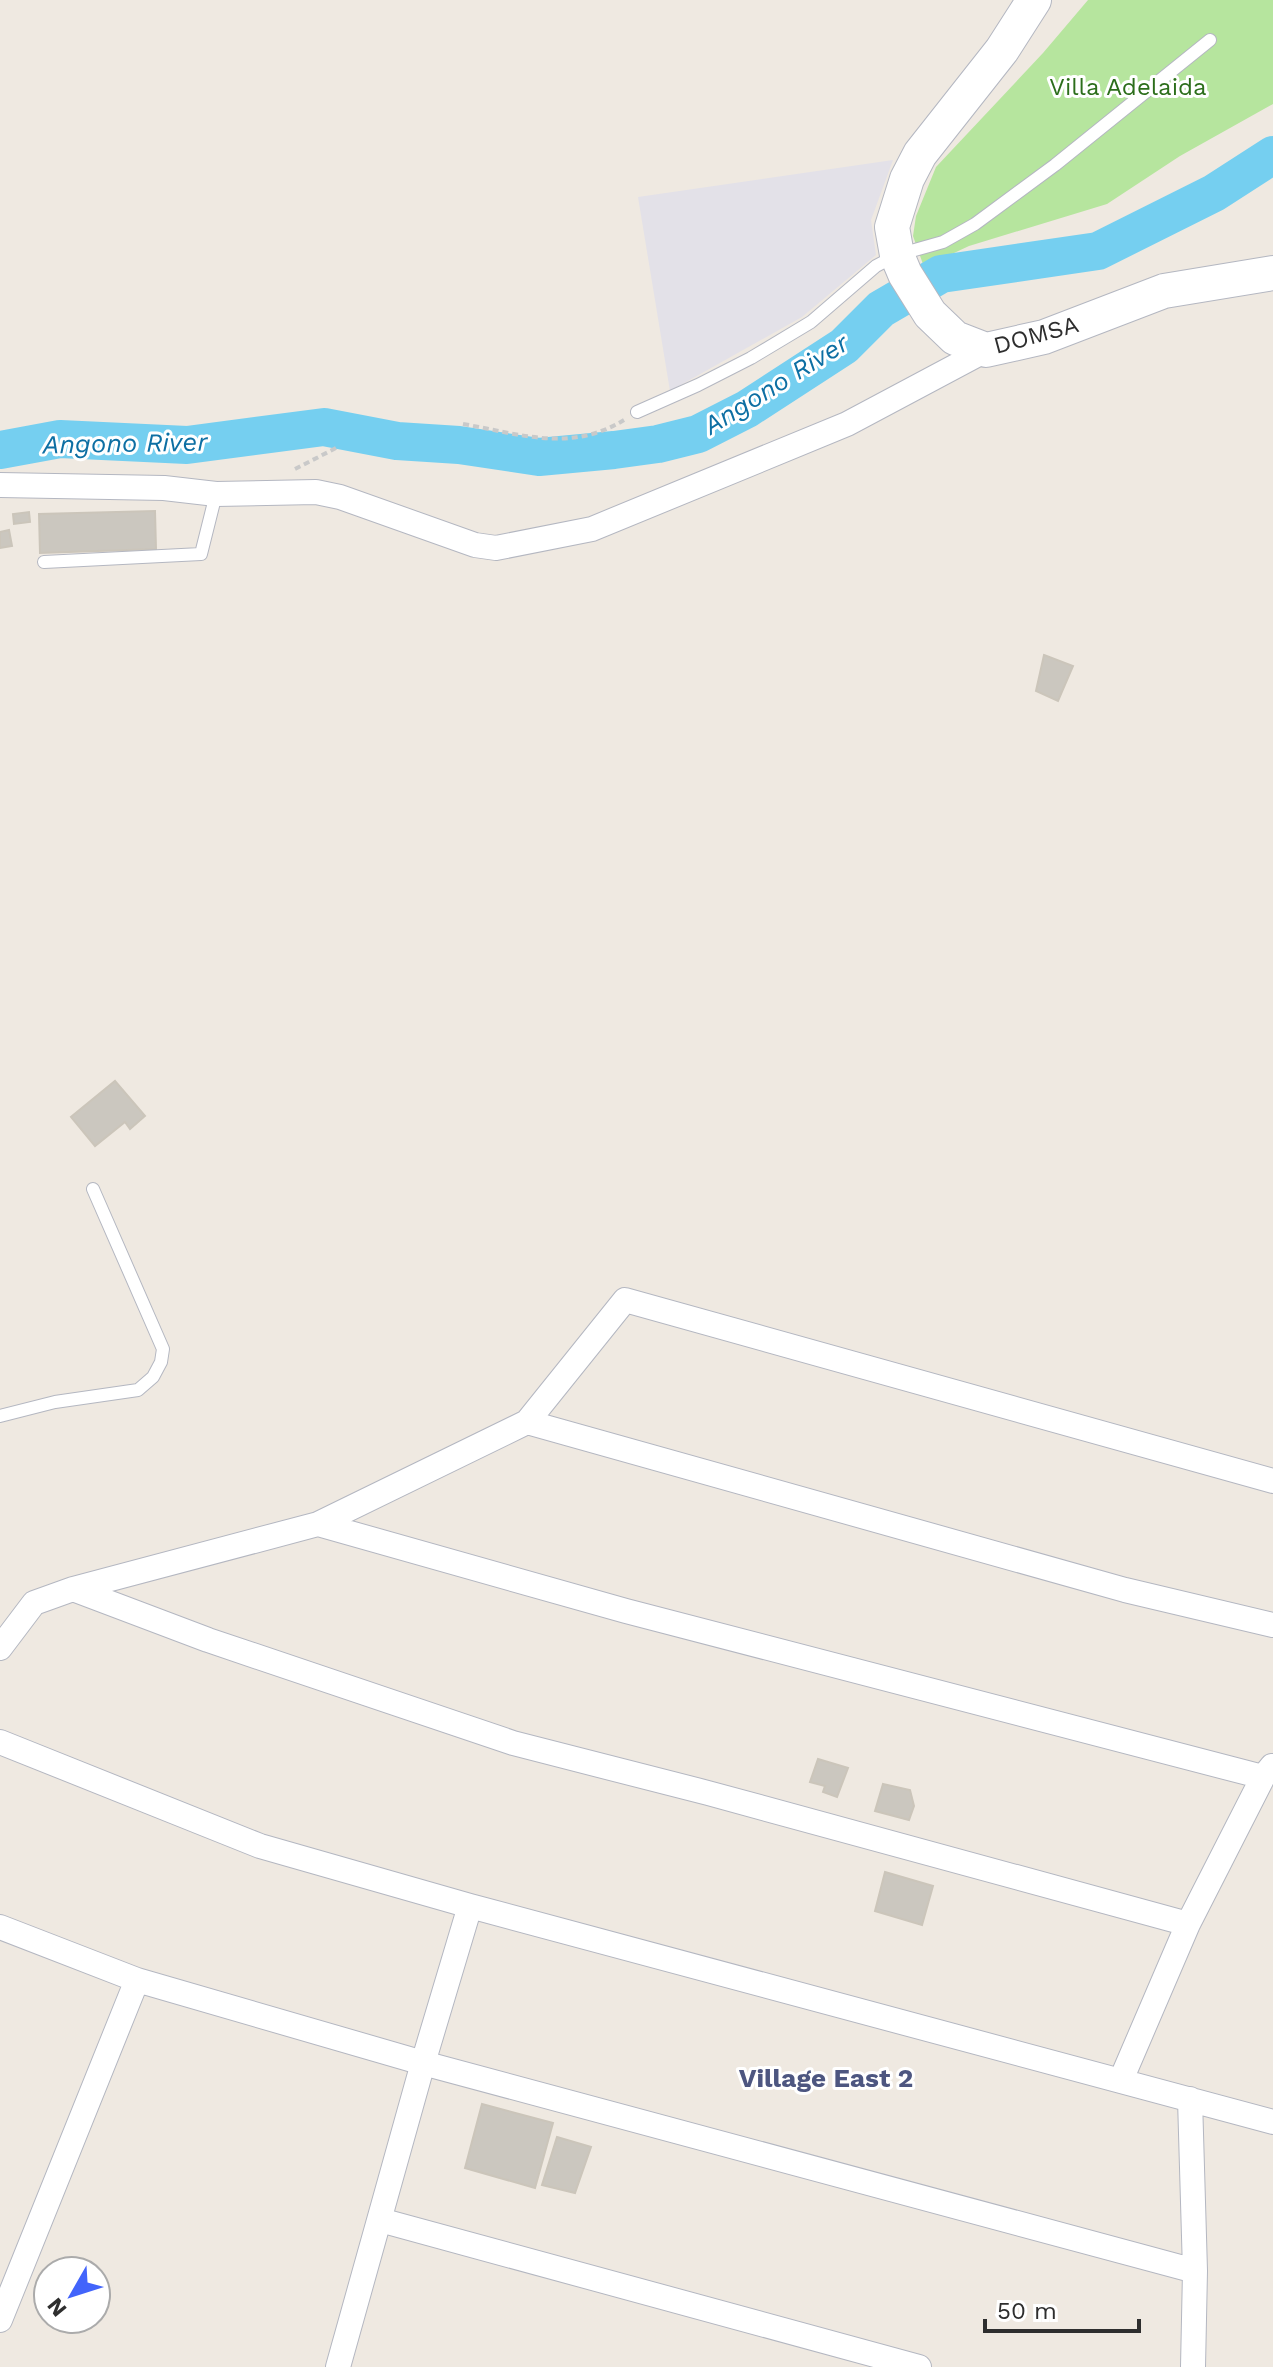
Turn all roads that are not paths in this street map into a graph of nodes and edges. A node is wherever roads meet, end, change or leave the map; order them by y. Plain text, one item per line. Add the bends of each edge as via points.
1 (1034, 0) edge
2 (1210, 40) dead end
3 (901, 264) junction
4 (1273, 273) edge
5 (986, 350) junction
6 (637, 412) road end
7 (0, 485) edge
8 (216, 494) junction
9 (44, 562) dead end
10 (93, 1189) dead end
11 (0, 1416) edge
12 (527, 1422) junction
13 (1273, 1481) edge
14 (318, 1524) junction
15 (73, 1589) junction
16 (1273, 1625) edge
17 (0, 1648) edge
18 (0, 1742) edge
19 (1268, 1771) edge
20 (470, 1906) junction
21 (1188, 1924) junction
22 (0, 1927) edge
23 (137, 1980) junction
24 (423, 2063) junction
25 (1121, 2080) junction
26 (1190, 2099) junction
27 (1273, 2122) edge
28 (380, 2220) junction
29 (1195, 2271) junction
30 (0, 2320) edge
31 (342, 2366) edge
32 (919, 2367) edge
33 (1193, 2367) edge

1 - 3 main road, DOMSA via 907,179 892,227
2 - 3 lane via 975,224
3 - 5 main road, DOMSA via 930,314 955,338
3 - 6 lane via 876,266 811,322 712,378
4 - 5 main road, DOMSA via 1164,291 1044,337
5 - 8 street via 847,424 592,529 496,548 316,492
7 - 8 street
8 - 9 lane via 201,554
10 - 11 lane via 163,1349 161,1362 138,1390
12 - 13 street via 625,1300
12 - 14 street
12 - 16 street via 1125,1590
14 - 15 street
14 - 19 street via 626,1611
15 - 17 street via 34,1603
15 - 21 street via 513,1743
18 - 20 street via 260,1846
19 - 21 street
20 - 24 street
20 - 25 street
21 - 25 street
22 - 23 street
23 - 24 street
23 - 30 street
24 - 28 street
24 - 29 street
25 - 26 street
26 - 27 street
26 - 29 street
28 - 31 street
28 - 32 street
29 - 33 street

